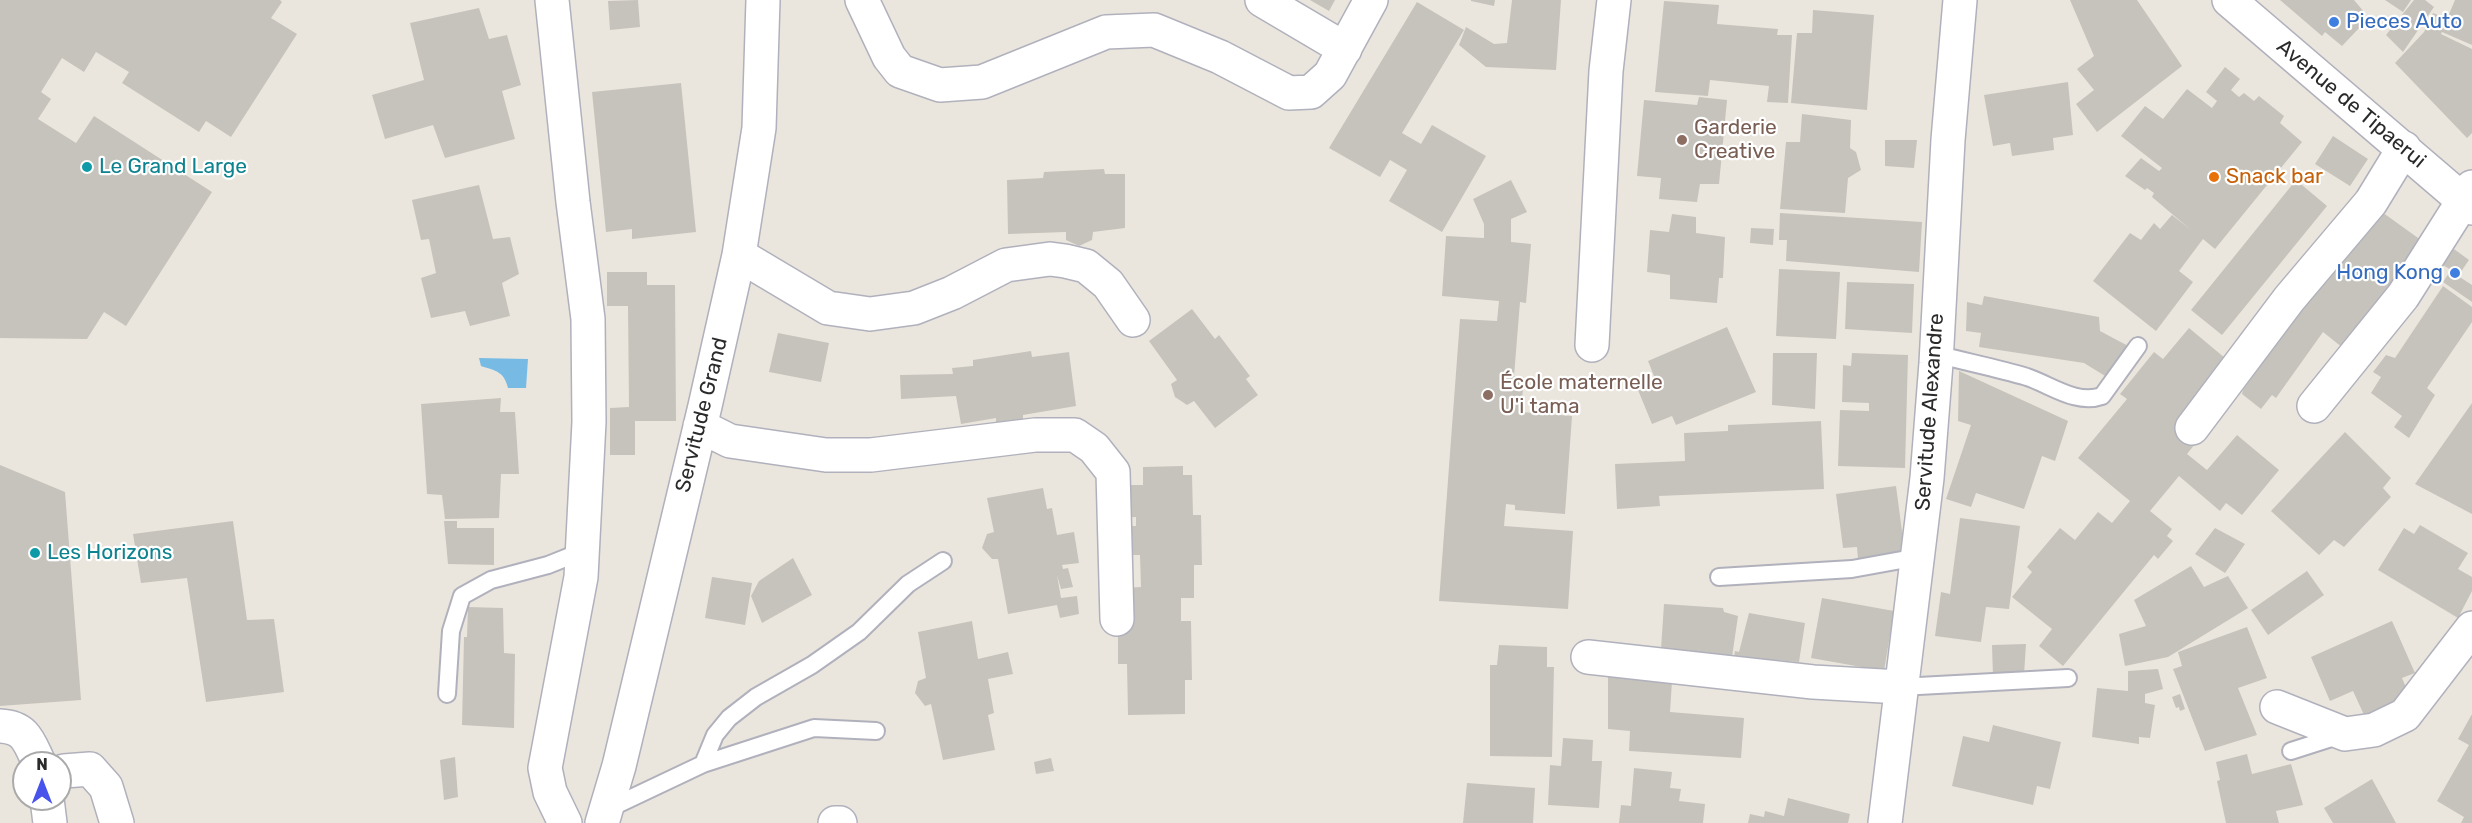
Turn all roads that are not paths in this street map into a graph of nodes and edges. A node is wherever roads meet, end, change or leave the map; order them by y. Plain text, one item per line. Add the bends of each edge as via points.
1 (552, 0) edge
2 (763, 0) edge
3 (862, 0) edge
4 (1262, 0) edge
5 (1371, 0) edge
6 (1614, 0) edge
7 (1960, 0) edge
8 (2229, 0) edge
9 (1345, 49) junction
10 (2404, 148) junction
11 (2469, 199) edge
12 (739, 255) junction
13 (1133, 320) dead end
14 (1592, 345) dead end
15 (2138, 346) dead end
16 (1936, 354) junction
17 (2314, 406) dead end
18 (700, 426) junction
19 (2192, 428) dead end
20 (583, 551) junction
21 (1918, 557) junction
22 (943, 561) dead end
23 (1719, 576) dead end
24 (1117, 619) dead end
25 (2472, 628) edge
26 (1588, 657) dead end
27 (2068, 678) dead end
28 (1900, 687) junction
29 (447, 694) dead end
30 (2277, 707) dead end
31 (0, 726) edge
32 (876, 731) dead end
33 (2345, 734) junction
34 (34, 751) edge
35 (2291, 751) dead end
36 (703, 764) junction
37 (72, 770) edge
38 (604, 816) edge
39 (117, 823) edge
40 (565, 823) edge
41 (835, 823) edge
42 (840, 823) edge
43 (1885, 823) edge

1 - 20 street via 588,319 589,422
2 - 12 street, Servitude Grand via 759,128
3 - 9 street via 888,57 900,71 940,85 982,82 1106,32 1154,30 1220,57 1289,93 1311,92 1330,75
4 - 9 street
5 - 9 street
6 - 14 street via 1606,71
7 - 16 street, Servitude Alexandre
8 - 10 street, Avenue de Tipaerui
10 - 11 street, Avenue de Tipaerui
10 - 19 street via 2371,202 2289,299
11 - 17 street via 2403,296
12 - 13 street via 828,308 870,314 914,308 1006,265 1050,259 1065,261 1086,266 1108,284
12 - 18 street, Servitude Grand
15 - 16 lane via 2102,396 2095,399 2075,397 2028,378
16 - 21 street, Servitude Alexandre
18 - 24 street via 730,441 826,455 871,455 1035,435 1075,435 1094,448 1113,472
18 - 38 street, Servitude Grand
20 - 29 lane via 490,580 462,596 451,631
20 - 40 street via 570,646 545,768 550,792
21 - 23 lane via 1852,569
21 - 28 street, Servitude Alexandre
22 - 36 lane via 908,584 859,632 729,718 715,735
25 - 33 street via 2405,715 2374,729
26 - 28 street via 1813,682
27 - 28 lane
28 - 43 street, Servitude Alexandre
30 - 33 street
31 - 34 street via 19,729
32 - 36 lane via 814,728
33 - 35 lane
36 - 38 lane
37 - 39 street via 90,769 106,787
41 - 42 street

